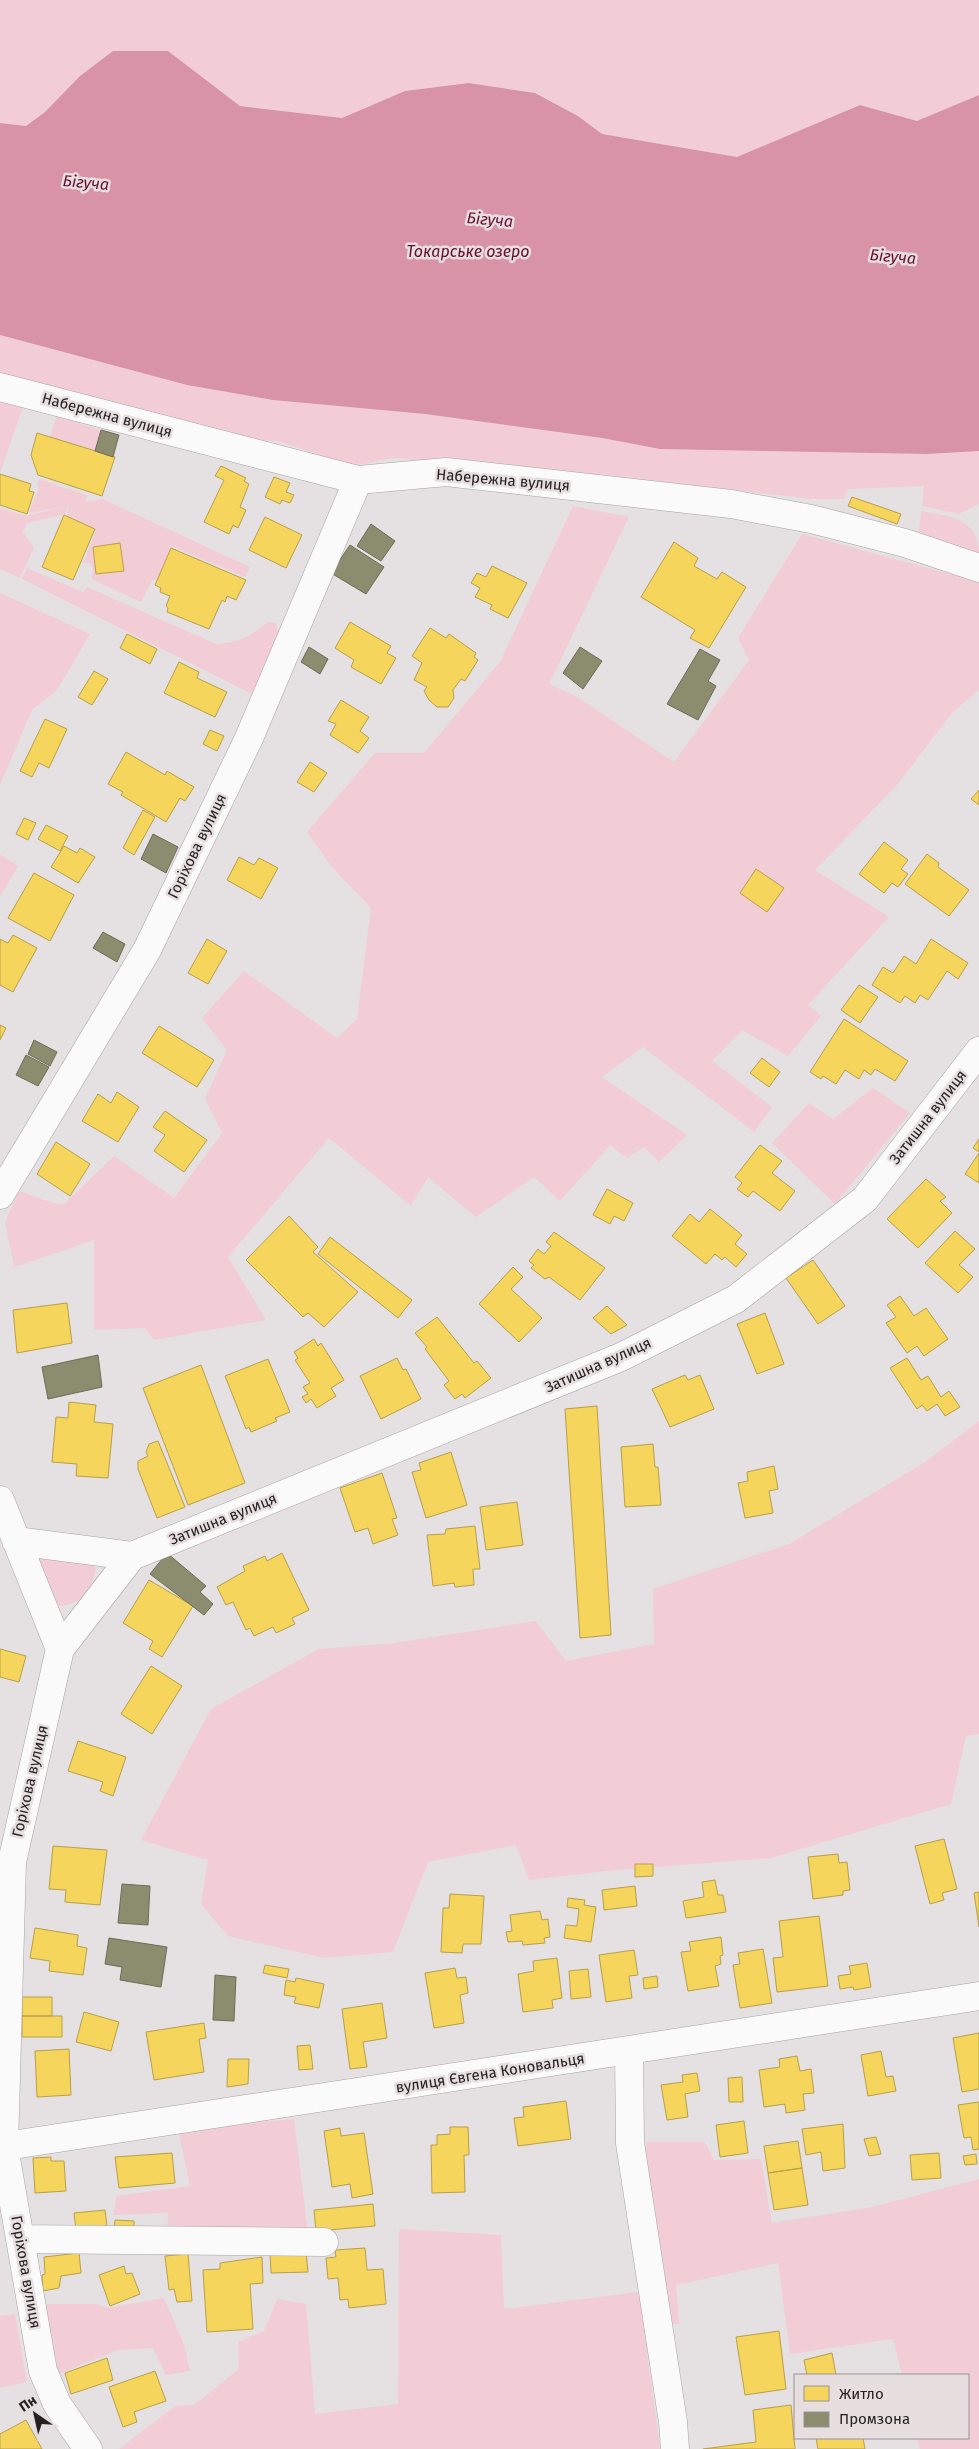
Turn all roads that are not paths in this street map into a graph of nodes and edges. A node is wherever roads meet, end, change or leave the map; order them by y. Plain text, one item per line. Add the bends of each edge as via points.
1 (0, 387) edge
2 (358, 480) junction
3 (979, 568) edge
4 (979, 1051) edge
5 (0, 1195) edge
6 (0, 1500) edge
7 (16, 1540) junction
8 (132, 1556) junction
9 (60, 1649) junction
10 (979, 1996) edge
11 (629, 2052) junction
12 (2, 2147) edge
13 (21, 2239) junction
14 (324, 2242) dead end
15 (88, 2449) edge
16 (675, 2449) edge

1 - 2 street, Набережна вулиця
2 - 3 street, Набережна вулиця via 446,472 730,504 811,519 905,543
2 - 5 street, Горіхова вулиця via 249,738 147,950
4 - 8 street, Затишна вулиця via 865,1199 736,1298 621,1357
6 - 7 street
7 - 8 street, Затишна вулиця
7 - 9 street
8 - 9 street
9 - 12 street, Горіхова вулиця via 12,1862
10 - 11 street, вулиця Євгена Коновальця
11 - 12 street, вулиця Євгена Коновальця
11 - 16 street via 630,2143 674,2422
12 - 13 street, Горіхова вулиця
13 - 14 street
13 - 15 street, Горіхова вулиця via 43,2371 57,2404

